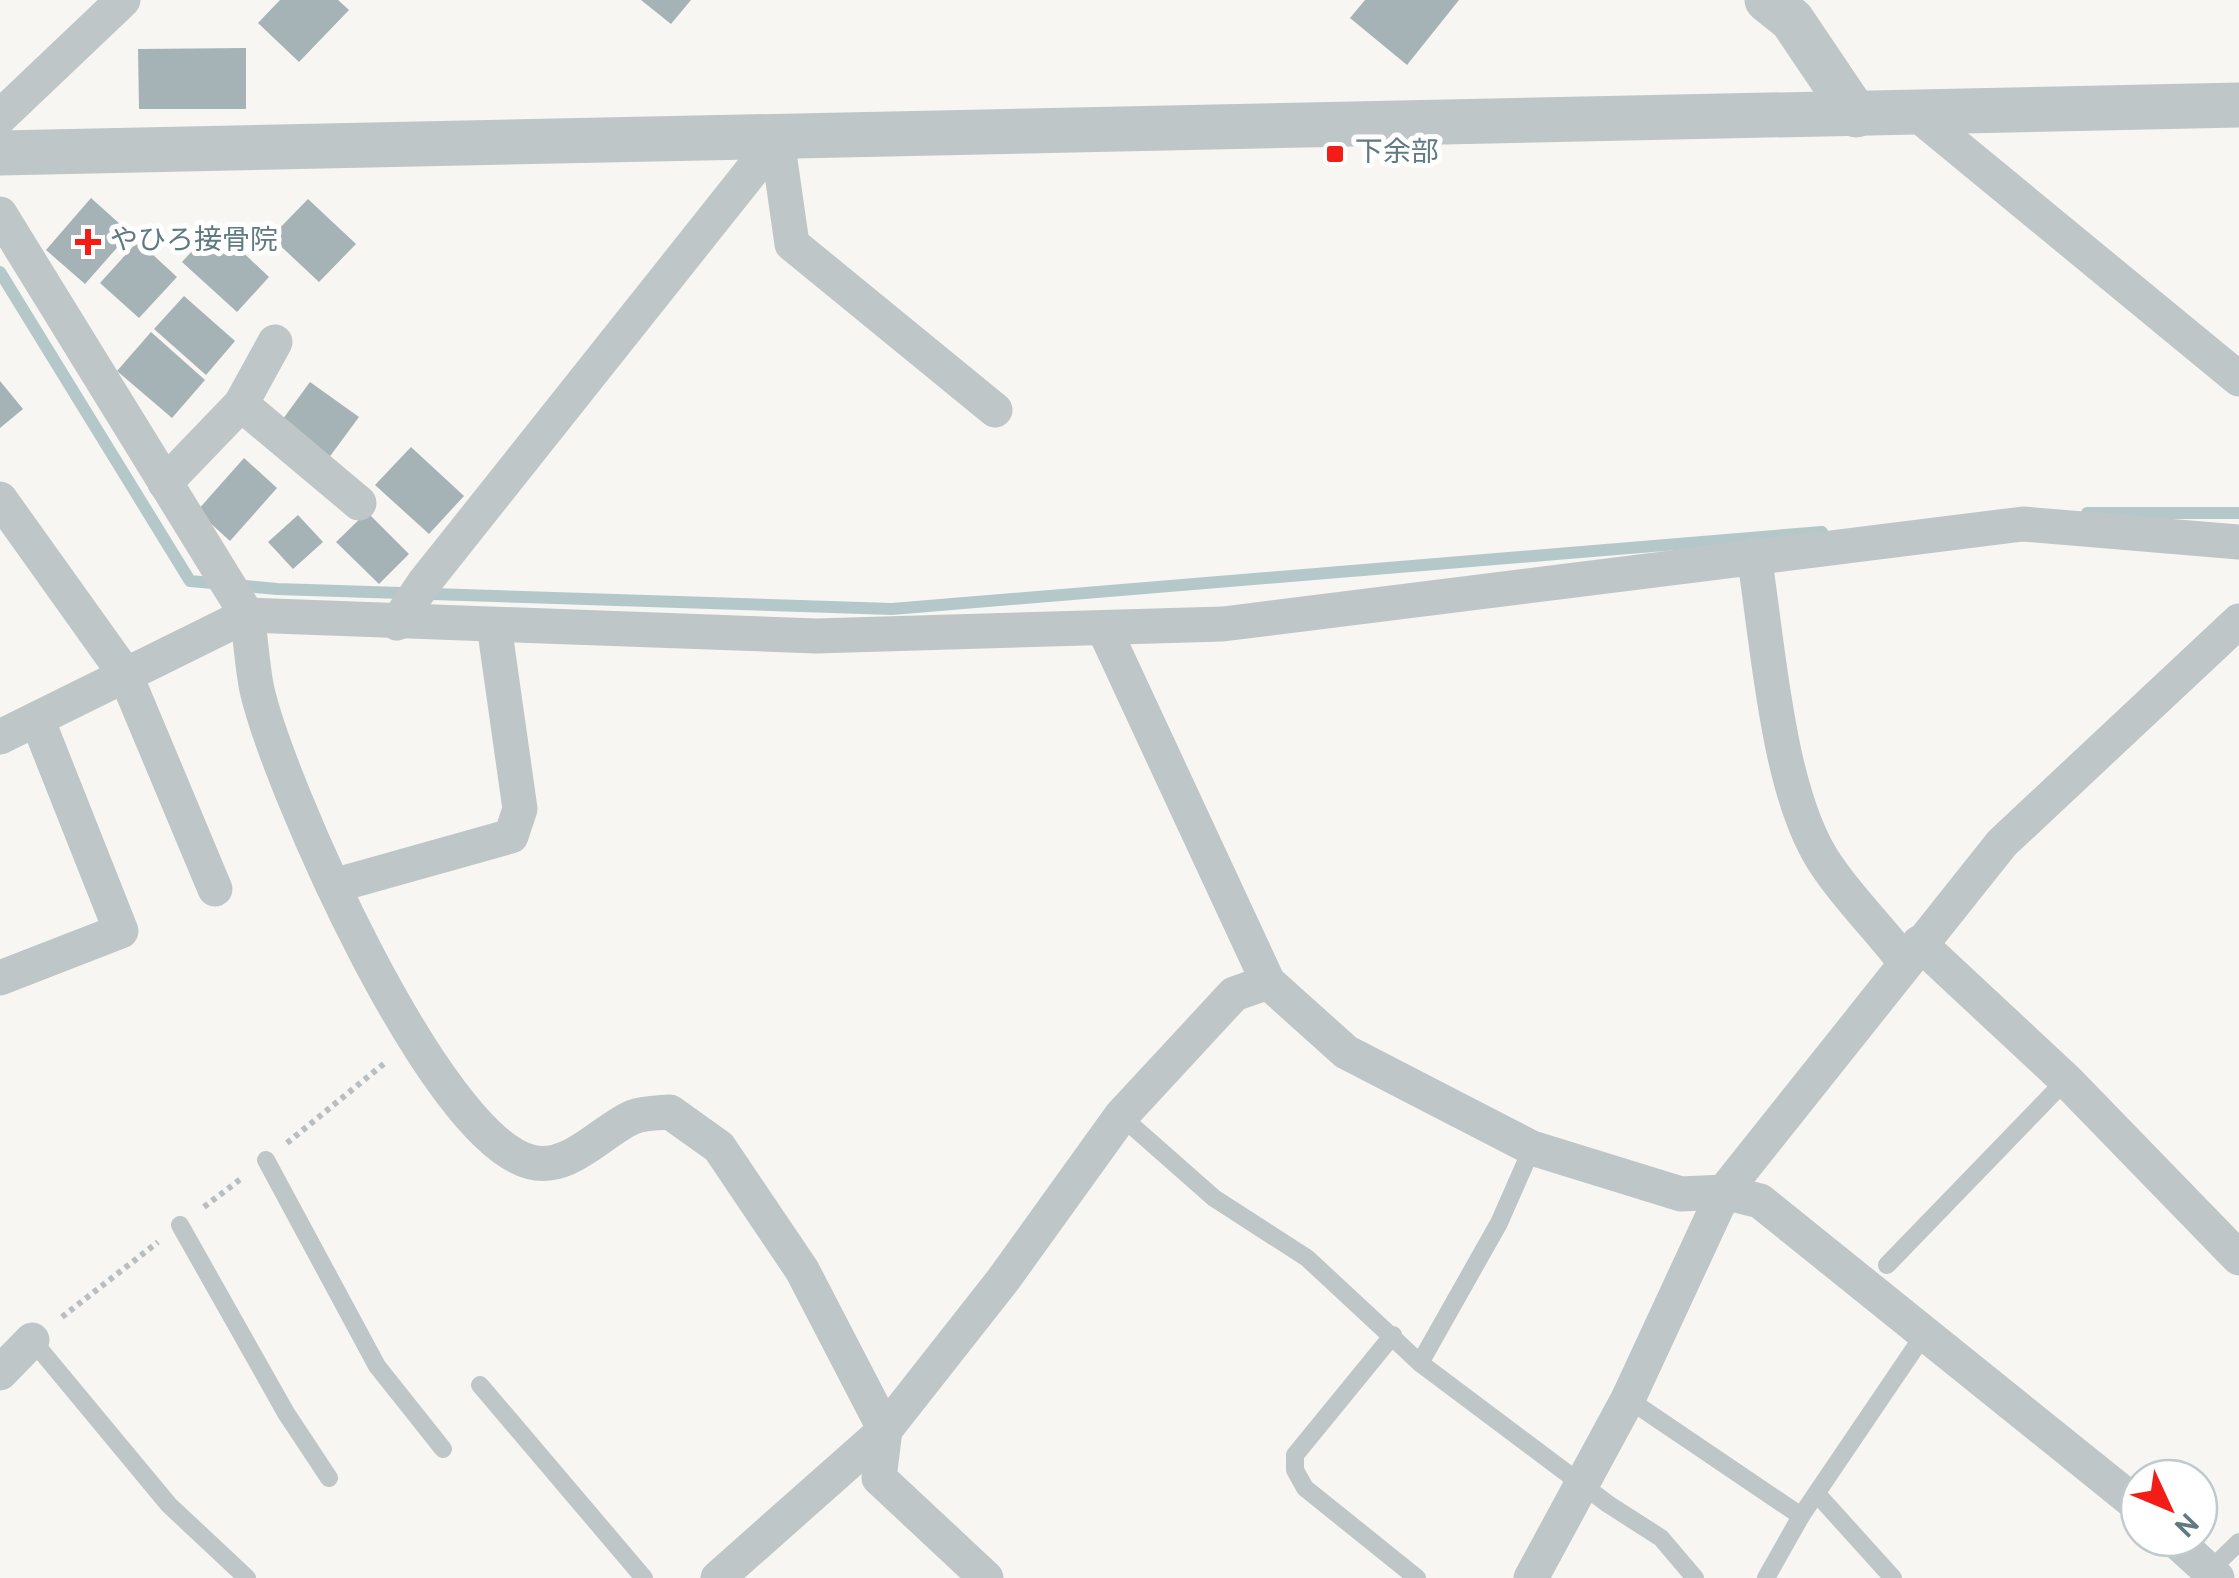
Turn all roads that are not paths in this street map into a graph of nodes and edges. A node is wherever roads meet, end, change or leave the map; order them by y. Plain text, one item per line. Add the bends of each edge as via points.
1 (123, 0) edge
2 (1768, 0) edge
3 (2239, 105) edge
4 (1917, 114) junction
5 (1856, 116) junction
6 (0, 118) edge
7 (776, 139) junction
8 (0, 152) edge
9 (0, 214) edge
10 (274, 342) dead end
11 (2239, 380) edge
12 (241, 404) junction
13 (995, 410) dead end
14 (166, 483) junction
15 (0, 499) edge
16 (359, 503) dead end
17 (2239, 542) edge
18 (1754, 555) junction
19 (248, 615) junction
20 (2239, 621) edge
21 (396, 624) junction
22 (494, 625) junction
23 (1104, 629) junction
24 (125, 674) junction
25 (37, 718) junction
26 (0, 737) edge
27 (333, 886) junction
28 (215, 889) dead end
29 (1911, 952) junction
30 (0, 978) edge
31 (1268, 982) junction
32 (2066, 1080) junction
33 (1121, 1116) junction
34 (1532, 1148) junction
35 (266, 1160) road end
36 (1724, 1192) junction
37 (180, 1225) road end
38 (2239, 1258) edge
39 (1887, 1265) dead end
40 (1925, 1333) junction
41 (1393, 1334) junction
42 (10, 1356) edge
43 (1420, 1363) junction
44 (480, 1384) dead end
45 (1628, 1399) junction
46 (885, 1430) junction
47 (443, 1448) dead end
48 (329, 1478) dead end
49 (1583, 1483) junction
50 (2119, 1490) edge
51 (1818, 1495) junction
52 (1801, 1516) junction
53 (2239, 1542) edge
54 (2192, 1558) edge
55 (2210, 1576) edge
56 (247, 1578) edge
57 (644, 1578) edge
58 (718, 1578) edge
59 (986, 1578) edge
60 (1418, 1578) edge
61 (1531, 1578) edge
62 (1695, 1578) edge
63 (1766, 1578) edge
64 (1893, 1578) edge

1 - 6 street
2 - 5 street via 1792,20
3 - 4 street
4 - 5 street
4 - 11 street
5 - 7 street
7 - 8 street
7 - 13 street via 792,244
7 - 21 street
9 - 14 street
10 - 12 street
12 - 14 street
12 - 16 street
14 - 19 street
15 - 24 street
17 - 18 street via 2023,524
18 - 23 street via 1222,624
18 - 29 street via 1785,751 1805,822 1826,866
19 - 21 street
19 - 24 street
19 - 27 street via 257,690
20 - 29 street via 2002,843
21 - 22 street
22 - 23 street via 816,636
22 - 27 street via 520,809 510,836
23 - 31 street
24 - 25 street
24 - 28 street
25 - 26 street
25 - 30 street via 121,931
27 - 46 street via 414,1039 495,1140 531,1162 568,1158 635,1116 670,1112 719,1147 802,1270
29 - 32 street
29 - 36 street
31 - 33 street via 1234,994
31 - 34 street via 1346,1052
32 - 38 street
32 - 39 lane
33 - 41 lane via 1214,1198 1307,1258
33 - 46 street
34 - 36 street via 1681,1194
34 - 43 lane via 1499,1223
35 - 47 lane via 377,1366
36 - 40 street via 1760,1201
36 - 45 street
37 - 48 lane
40 - 50 street
40 - 51 lane
41 - 43 lane
41 - 60 lane via 1295,1455 1295,1470 1305,1488
42 - 56 lane
43 - 49 lane
44 - 57 lane
45 - 49 street
45 - 52 lane
46 - 58 street
46 - 59 street via 879,1478
49 - 61 street
49 - 62 lane via 1661,1538
51 - 52 lane
51 - 64 lane
52 - 63 lane
53 - 55 lane
54 - 55 street

